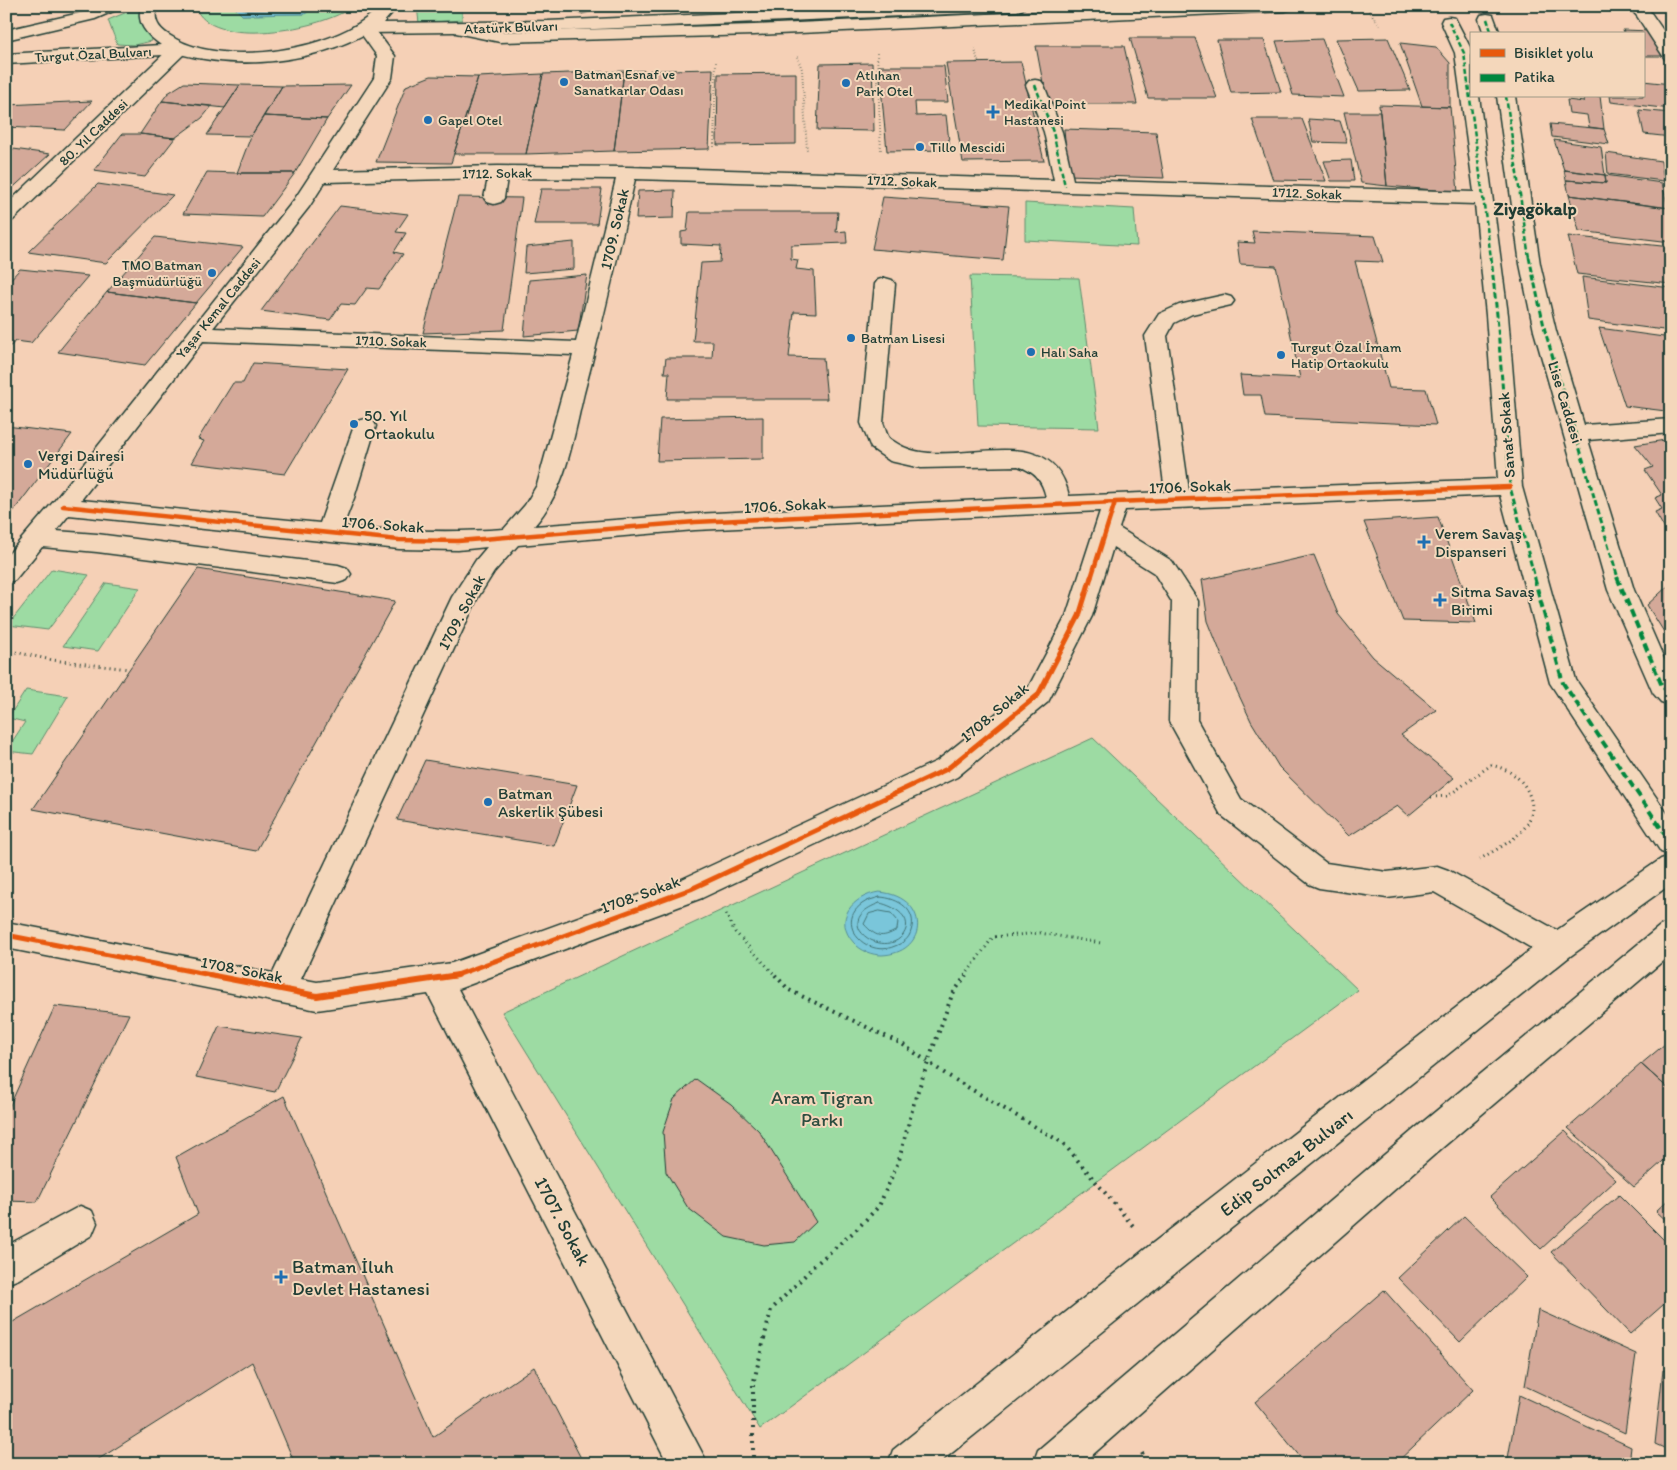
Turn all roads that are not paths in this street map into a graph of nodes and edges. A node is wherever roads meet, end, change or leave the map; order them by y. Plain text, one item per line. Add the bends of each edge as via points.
1 (112, 6) edge
2 (149, 6) edge
3 (390, 6) edge
4 (1017, 6) edge
5 (1285, 6) edge
6 (1636, 6) edge
7 (580, 7) edge
8 (608, 7) edge
9 (1449, 22) dead end
10 (365, 28) junction
11 (462, 29) junction
12 (6, 35) edge
13 (179, 49) junction
14 (1671, 55) edge
15 (7, 59) edge
16 (1035, 85) dead end
17 (1470, 96) edge
18 (1470, 98) edge
19 (1506, 98) edge
20 (498, 172) junction
21 (627, 173) junction
22 (319, 176) junction
23 (1065, 186) junction
24 (494, 198) dead end
25 (1484, 198) junction
26 (6, 216) edge
27 (885, 284) dead end
28 (1224, 301) dead end
29 (197, 334) junction
30 (585, 349) junction
31 (365, 426) dead end
32 (1671, 426) edge
33 (1576, 433) junction
34 (1510, 487) junction
35 (1178, 499) junction
36 (1115, 502) junction
37 (1059, 504) junction
38 (63, 506) junction
39 (1106, 531) junction
40 (328, 533) junction
41 (509, 537) junction
42 (36, 538) junction
43 (6, 574) edge
44 (338, 574) dead end
45 (1671, 695) edge
46 (1671, 843) edge
47 (1671, 868) edge
48 (6, 935) edge
49 (1671, 935) edge
50 (1558, 947) junction
51 (436, 979) junction
52 (280, 989) junction
53 (80, 1223) dead end
54 (6, 1266) edge
55 (689, 1464) edge
56 (907, 1464) edge
57 (1052, 1464) edge

1 - 12 street, Turgut Özal Bulvarı via 89,16
2 - 13 street via 146,13 149,27 160,39
3 - 10 street via 378,20
4 - 11 street, Atatürk Bulvarı
5 - 11 street via 754,30 500,37
6 - 14 street
7 - 8 street
9 - 17 street, Sanat Sokak via 1464,53
10 - 11 street, Atatürk Bulvarı
10 - 13 street via 336,42 294,54 252,58 212,56
10 - 22 street, Yaşar Kemal Caddesi via 386,56 383,78
13 - 15 street, Turgut Özal Bulvarı
13 - 26 street, 80. Yıl Caddesi
16 - 23 street via 1053,132
18 - 25 street, Sanat Sokak
19 - 33 street, Lise Caddesi via 1530,264 1545,331
20 - 21 street, 1712. Sokak
20 - 22 street, 1712. Sokak
20 - 24 street
21 - 23 street, 1712. Sokak
21 - 30 street, 1709. Sokak
22 - 29 street, Yaşar Kemal Caddesi via 302,203
23 - 25 street, 1712. Sokak
25 - 34 street, Sanat Sokak
27 - 37 street via 872,423 880,444 900,456 931,461 1004,456 1039,465 1051,478
28 - 35 street via 1186,309 1166,319 1156,336
29 - 30 street, 1710. Sokak
29 - 38 street, Yaşar Kemal Caddesi
30 - 41 street, 1709. Sokak via 549,485 534,511
31 - 40 street
32 - 33 street
33 - 45 street, Lise Caddesi via 1621,590 1662,686
34 - 35 street, 1706. Sokak
34 - 46 street, Sanat Sokak via 1563,683
35 - 36 street, 1706. Sokak
36 - 37 street, 1706. Sokak
36 - 39 street, 1708. Sokak
37 - 41 street, 1706. Sokak via 695,522
38 - 40 street, 1706. Sokak
38 - 42 street, Yaşar Kemal Caddesi
39 - 50 street via 1163,567 1185,601 1183,721 1231,808 1319,875 1387,885 1437,879
39 - 51 street, 1708. Sokak via 1079,616 1038,695 947,769 708,880 452,977
40 - 41 street, 1706. Sokak via 399,540
41 - 52 street, 1709. Sokak via 465,597
42 - 43 street, Yaşar Kemal Caddesi
42 - 44 street
47 - 50 street, Edip Solmaz Bulvarı
48 - 52 street, 1708. Sokak
49 - 57 street
50 - 56 street, Edip Solmaz Bulvarı
51 - 52 street, 1708. Sokak via 317,996
51 - 55 street, 1707. Sokak
53 - 54 street

